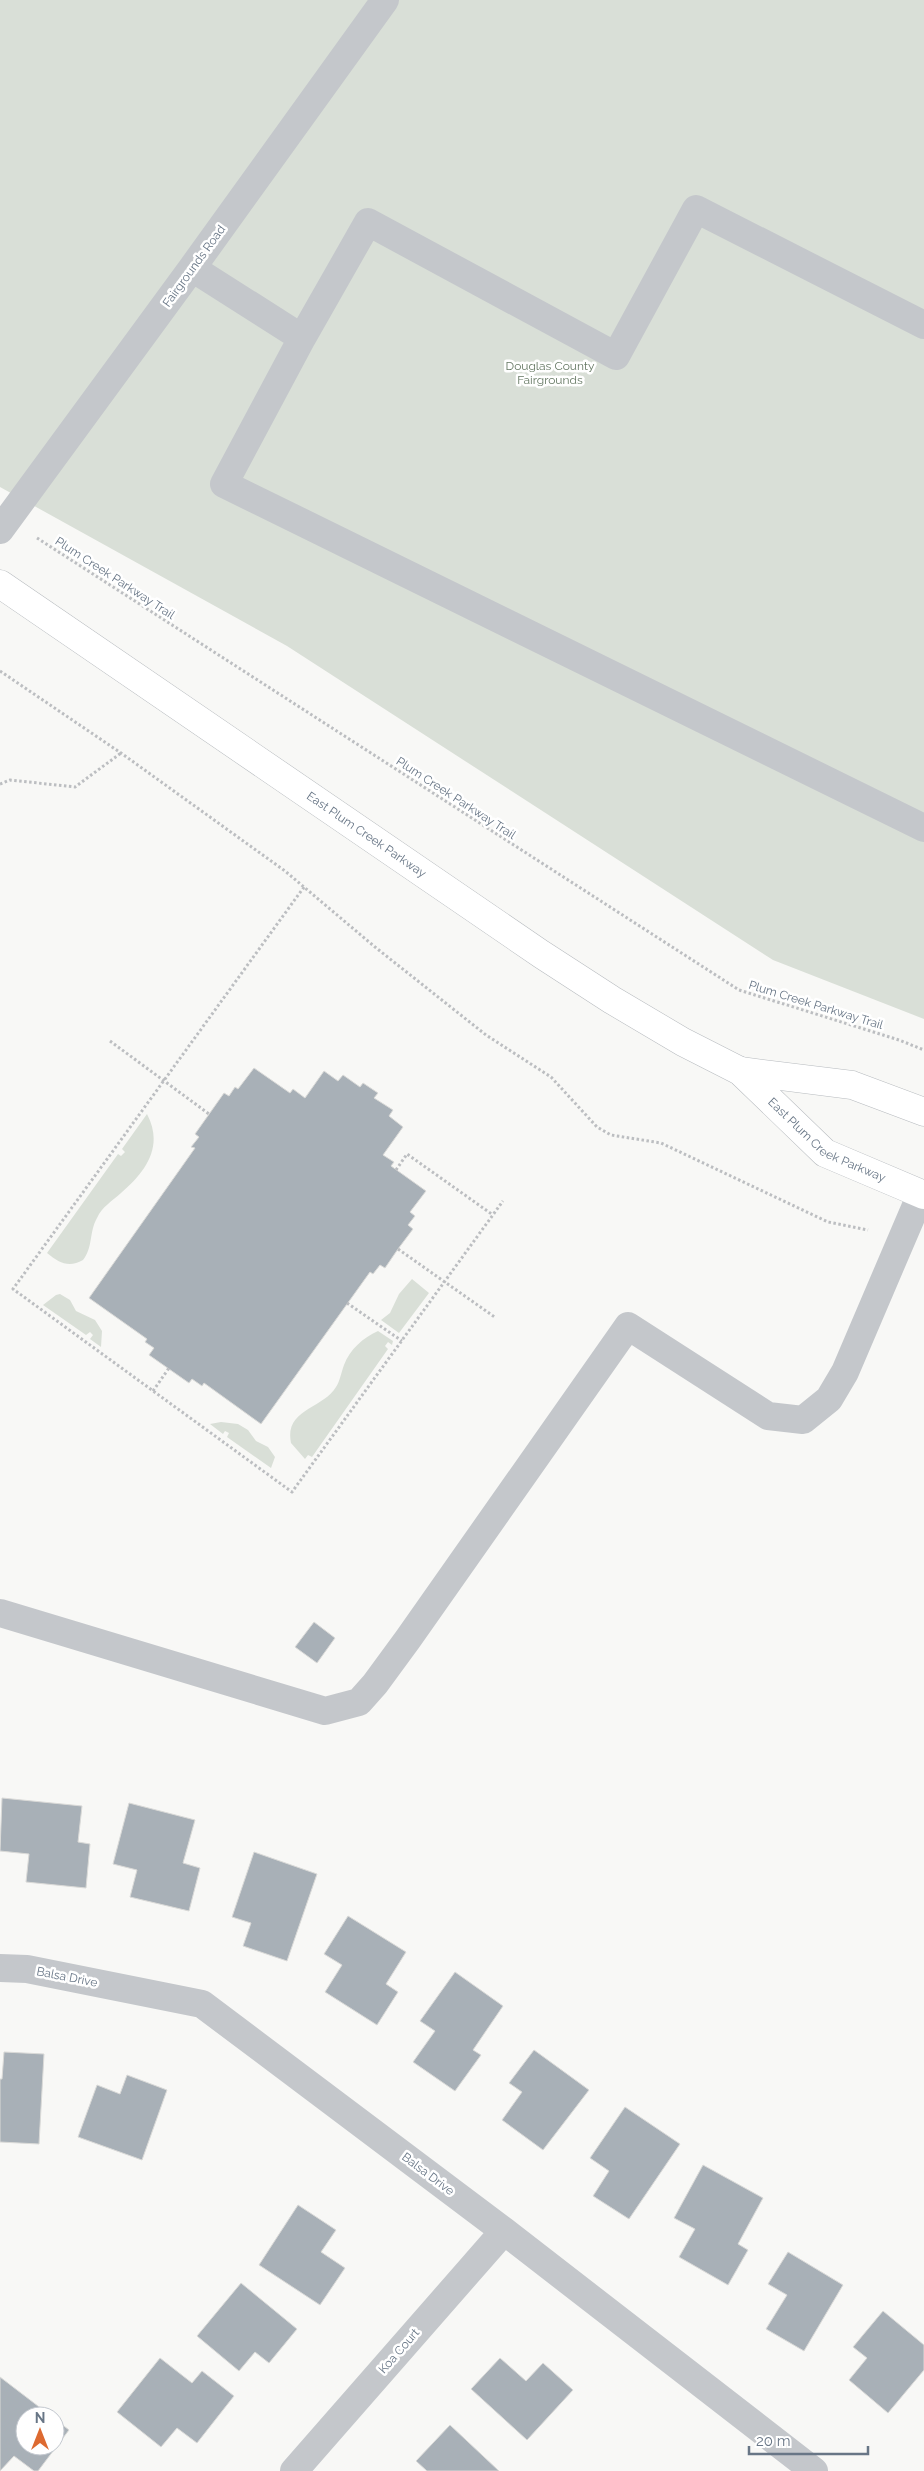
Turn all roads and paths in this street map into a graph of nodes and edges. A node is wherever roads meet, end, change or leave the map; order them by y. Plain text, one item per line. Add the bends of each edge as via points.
1 (385, 0) edge
2 (192, 268) junction
3 (924, 324) edge
4 (302, 338) junction
5 (4, 525) edge
6 (0, 584) edge
7 (0, 671) edge
8 (121, 753) junction
9 (0, 784) edge
10 (924, 828) edge
11 (304, 887) junction
12 (110, 1041) dead end
13 (924, 1050) edge
14 (740, 1071) junction
15 (164, 1081) junction
16 (924, 1112) edge
17 (209, 1114) dead end
18 (396, 1170) dead end
19 (923, 1194) edge
20 (503, 1201) dead end
21 (494, 1215) junction
22 (903, 1238) junction
23 (398, 1249) dead end
24 (444, 1282) junction
25 (347, 1303) dead end
26 (496, 1318) dead end
27 (402, 1341) junction
28 (169, 1368) dead end
29 (153, 1391) junction
30 (0, 1613) edge
31 (0, 1968) edge
32 (504, 2231) junction
33 (294, 2471) edge
34 (814, 2471) edge

1 - 2 street, Fairgrounds Road
2 - 4 street
2 - 5 street, Fairgrounds Road
3 - 4 street via 696,209 616,356 368,222
4 - 10 street via 224,484
5 - 13 path, Plum Creek Parkway Trail via 739,990
6 - 14 main road, East Plum Creek Parkway via 542,954 628,1010
7 - 8 path
8 - 9 path via 76,787 10,780
8 - 11 path
11 - 15 path
11 - 22 path via 486,1035 551,1077 597,1127 611,1135 661,1143 828,1222
12 - 15 path
14 - 16 main road, East Plum Creek Parkway via 852,1085
14 - 19 main road, East Plum Creek Parkway via 825,1153
15 - 17 path
15 - 29 path via 13,1289
18 - 21 path via 407,1154
19 - 22 street
20 - 21 path
21 - 24 path
22 - 30 street via 844,1372 829,1399 803,1420 768,1416 628,1326 408,1639 359,1702 325,1711
23 - 24 path
24 - 26 path
24 - 27 path
25 - 27 path
27 - 29 path via 292,1492
28 - 29 path
31 - 32 street, Balsa Drive via 27,1969 202,2004
32 - 33 street, Koa Court
32 - 34 street, Balsa Drive

